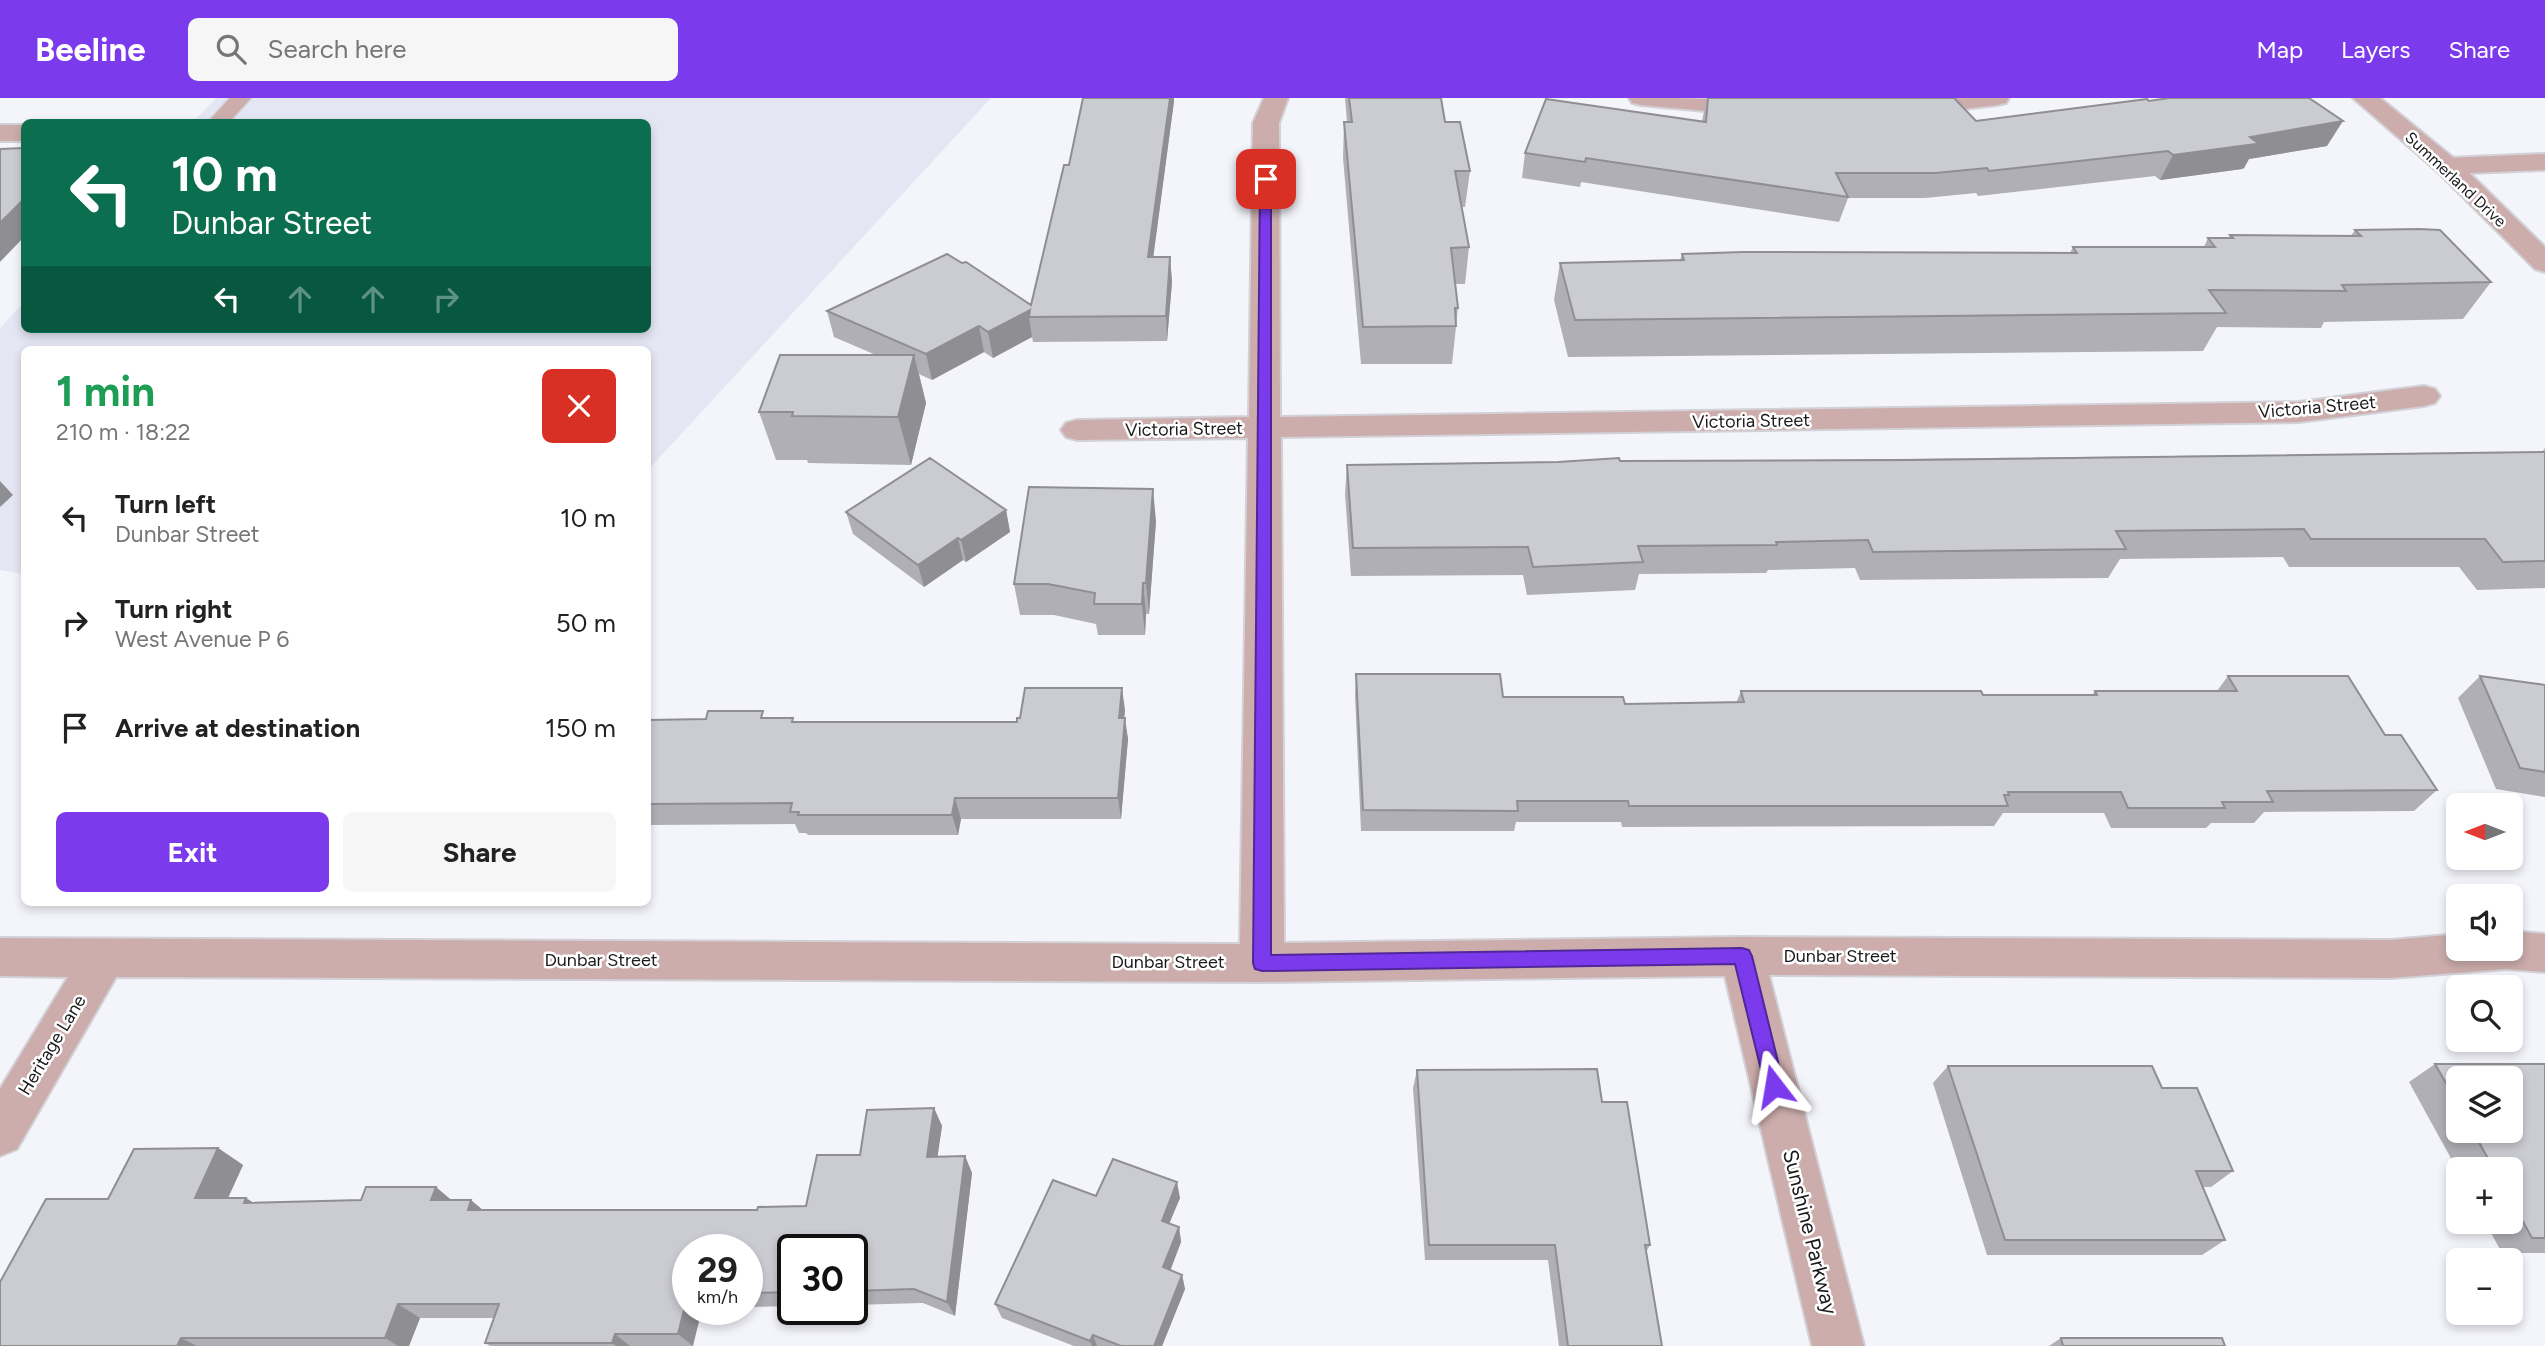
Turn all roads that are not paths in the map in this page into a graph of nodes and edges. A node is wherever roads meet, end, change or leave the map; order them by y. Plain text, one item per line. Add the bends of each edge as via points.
1 (241, 98) edge
2 (1276, 98) edge
3 (1641, 98) edge
4 (1997, 98) edge
5 (2365, 98) edge
6 (1779, 110) edge
7 (1883, 110) edge
8 (221, 119) edge
9 (0, 133) edge
10 (21, 133) edge
11 (2545, 162) edge
12 (2447, 166) junction
13 (2545, 263) edge
14 (2424, 396) dead end
15 (1265, 428) junction
16 (1077, 430) dead end
17 (2545, 953) edge
18 (1742, 956) junction
19 (0, 957) edge
20 (104, 957) junction
21 (1262, 963) junction
22 (0, 1133) edge
23 (1838, 1346) edge

1 - 8 lane
2 - 15 street via 1266,123
3 - 6 street
4 - 7 street
5 - 12 street, Summerland Drive
9 - 10 street
11 - 12 street
12 - 13 street, Summerland Drive
14 - 15 street, Victoria Street via 2299,412
15 - 16 street, Victoria Street
15 - 21 street
17 - 18 street, Dunbar Street via 2507,950 2391,959
18 - 21 street, Dunbar Street
18 - 23 street, Sunshine Parkway
19 - 20 street, Dunbar Street
20 - 21 street, Dunbar Street
20 - 22 street, Heritage Lane

